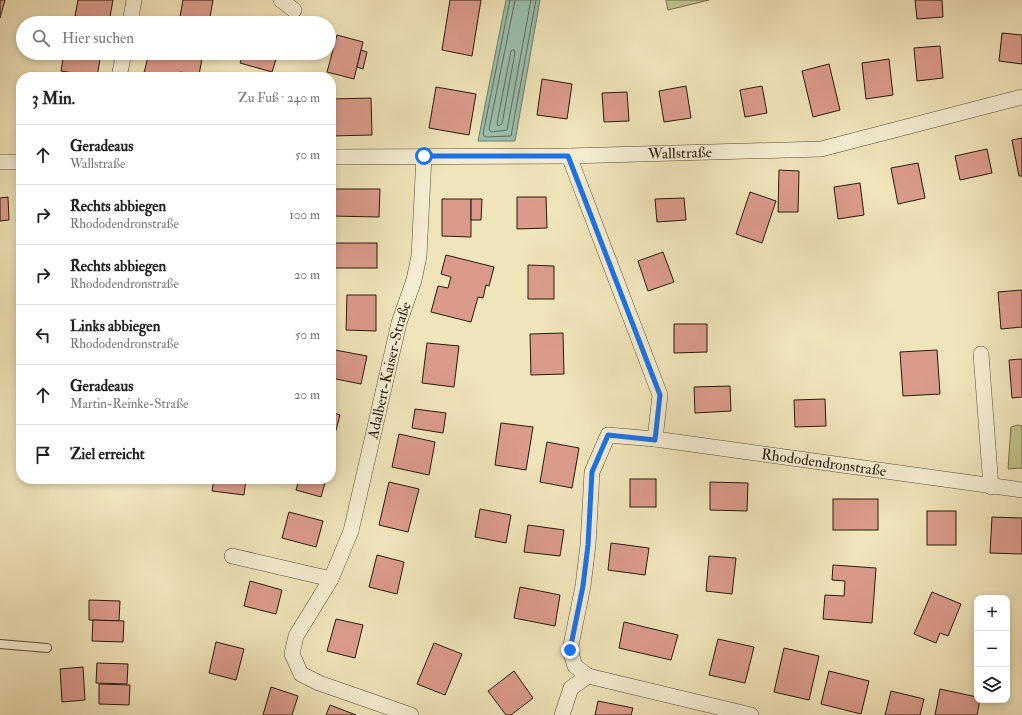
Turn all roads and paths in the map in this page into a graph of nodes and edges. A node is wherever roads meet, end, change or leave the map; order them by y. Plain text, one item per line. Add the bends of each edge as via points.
1 (134, 0) edge
2 (281, 0) edge
3 (294, 10) dead end
4 (131, 16) edge
5 (123, 60) edge
6 (120, 72) edge
7 (1022, 97) edge
8 (424, 156) junction
9 (568, 156) junction
10 (336, 157) edge
11 (0, 162) edge
12 (16, 162) edge
13 (981, 354) dead end
14 (655, 440) junction
15 (991, 487) junction
16 (1022, 490) edge
17 (232, 556) dead end
18 (331, 579) junction
19 (0, 644) edge
20 (47, 648) dead end
21 (588, 676) junction
22 (411, 715) edge
23 (562, 715) edge
24 (751, 715) edge

1 - 4 street
2 - 3 street
5 - 6 street
7 - 9 street, Wallstraße via 821,149
8 - 9 street, Wallstraße
8 - 10 street, Wallstraße
8 - 18 street, Adalbert-Kaiser-Straße via 419,256 414,280 399,323 351,531
9 - 14 street via 660,395
11 - 12 street
13 - 15 street
14 - 15 street, Rhododendronstraße
14 - 21 street, Rhododendronstraße via 608,435 592,472 583,586 570,650 574,666
15 - 16 street, Rhododendronstraße
17 - 18 street
18 - 22 street, Adalbert-Kaiser-Straße via 296,636 292,654 301,674 319,683
19 - 20 lane
21 - 23 street via 571,688
21 - 24 street

